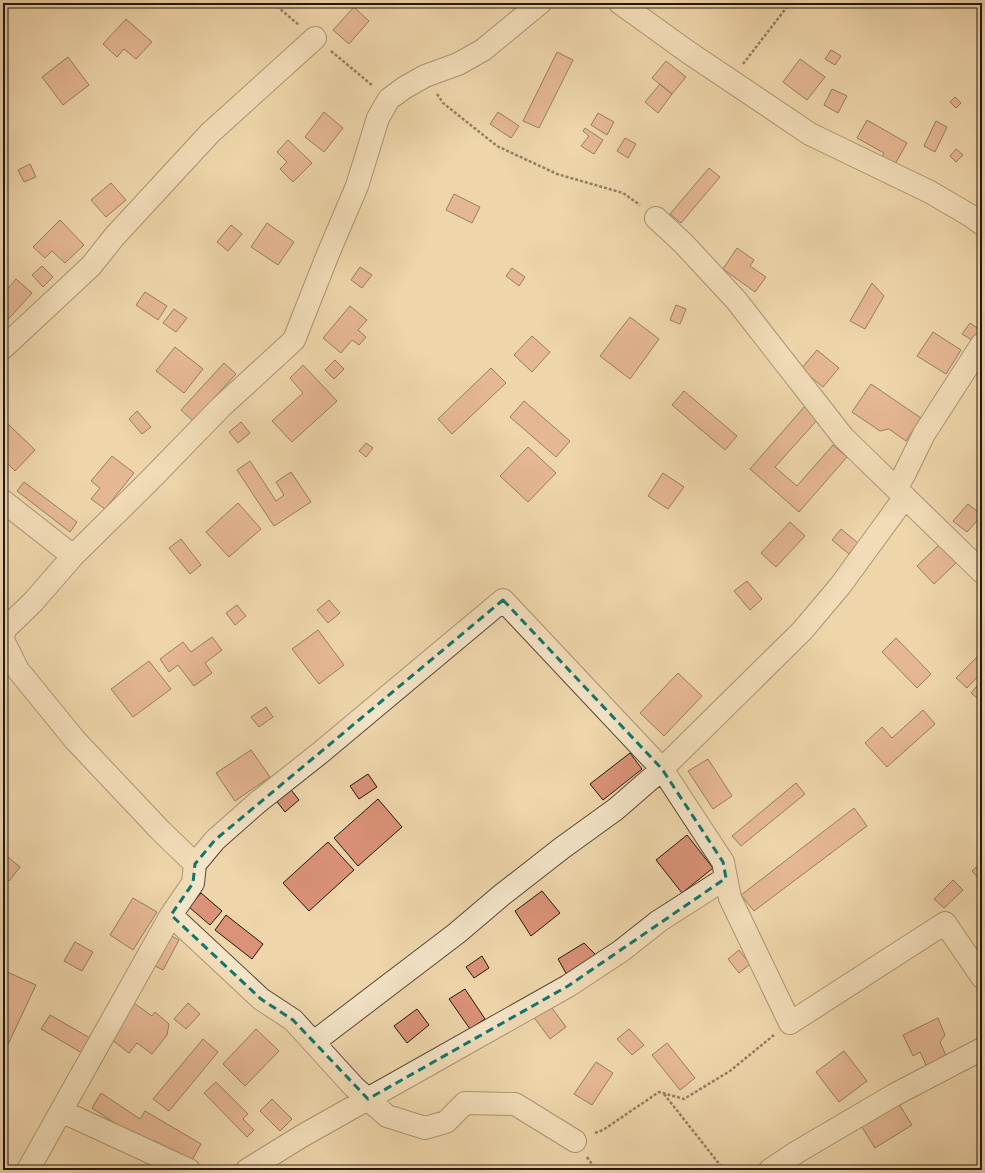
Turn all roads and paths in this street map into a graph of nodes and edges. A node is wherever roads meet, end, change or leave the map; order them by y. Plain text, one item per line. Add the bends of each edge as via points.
1 (540, 3) edge
2 (620, 3) edge
3 (790, 3) edge
4 (315, 38) dead end
5 (425, 76) junction
6 (730, 80) junction
7 (656, 218) joint
8 (982, 224) edge
9 (982, 344) edge
10 (3, 348) edge
11 (901, 492) junction
12 (3, 501) edge
13 (73, 556) junction
14 (982, 572) edge
15 (3, 639) edge
16 (662, 769) junction
17 (195, 864) junction
18 (726, 878) junction
19 (171, 914) junction
20 (982, 977) edge
21 (790, 1023) junction
22 (314, 1042) junction
23 (982, 1049) edge
24 (663, 1094) junction
25 (368, 1099) junction
26 (61, 1111) junction
27 (575, 1141) joint
28 (28, 1170) edge
29 (189, 1170) edge
30 (247, 1170) edge
31 (724, 1170) edge
32 (770, 1170) edge

1 - 5 street via 483,50 458,64
2 - 6 street
3 - 6 path
4 - 10 street via 210,133 114,237 91,266
5 - 7 path via 443,103 497,146 556,174 624,194
5 - 13 street via 389,100 378,118 357,186 294,340 221,407
6 - 8 street via 810,134 930,192
7 - 11 street via 736,300 843,437
9 - 11 street via 924,434 904,475
11 - 14 street
11 - 16 street via 840,586 802,631
12 - 13 street
13 - 15 street via 33,602 5,629
15 - 17 street via 18,670 75,740
16 - 17 street via 503,600 258,802 215,840
16 - 18 street via 723,862
16 - 22 street via 616,808 503,894 457,934
17 - 19 street via 193,883
18 - 21 street via 730,898
18 - 25 street via 659,921 621,951 568,986
19 - 22 street via 261,999 293,1020
19 - 26 street
20 - 21 street via 945,923
21 - 24 path via 730,1071 684,1099
22 - 25 street via 354,1088
23 - 32 street via 894,1095
24 - 27 path via 658,1092 603,1130
24 - 31 path
25 - 27 street via 386,1116 425,1128 446,1122 465,1103 515,1104
25 - 30 street
26 - 28 street
26 - 29 street

